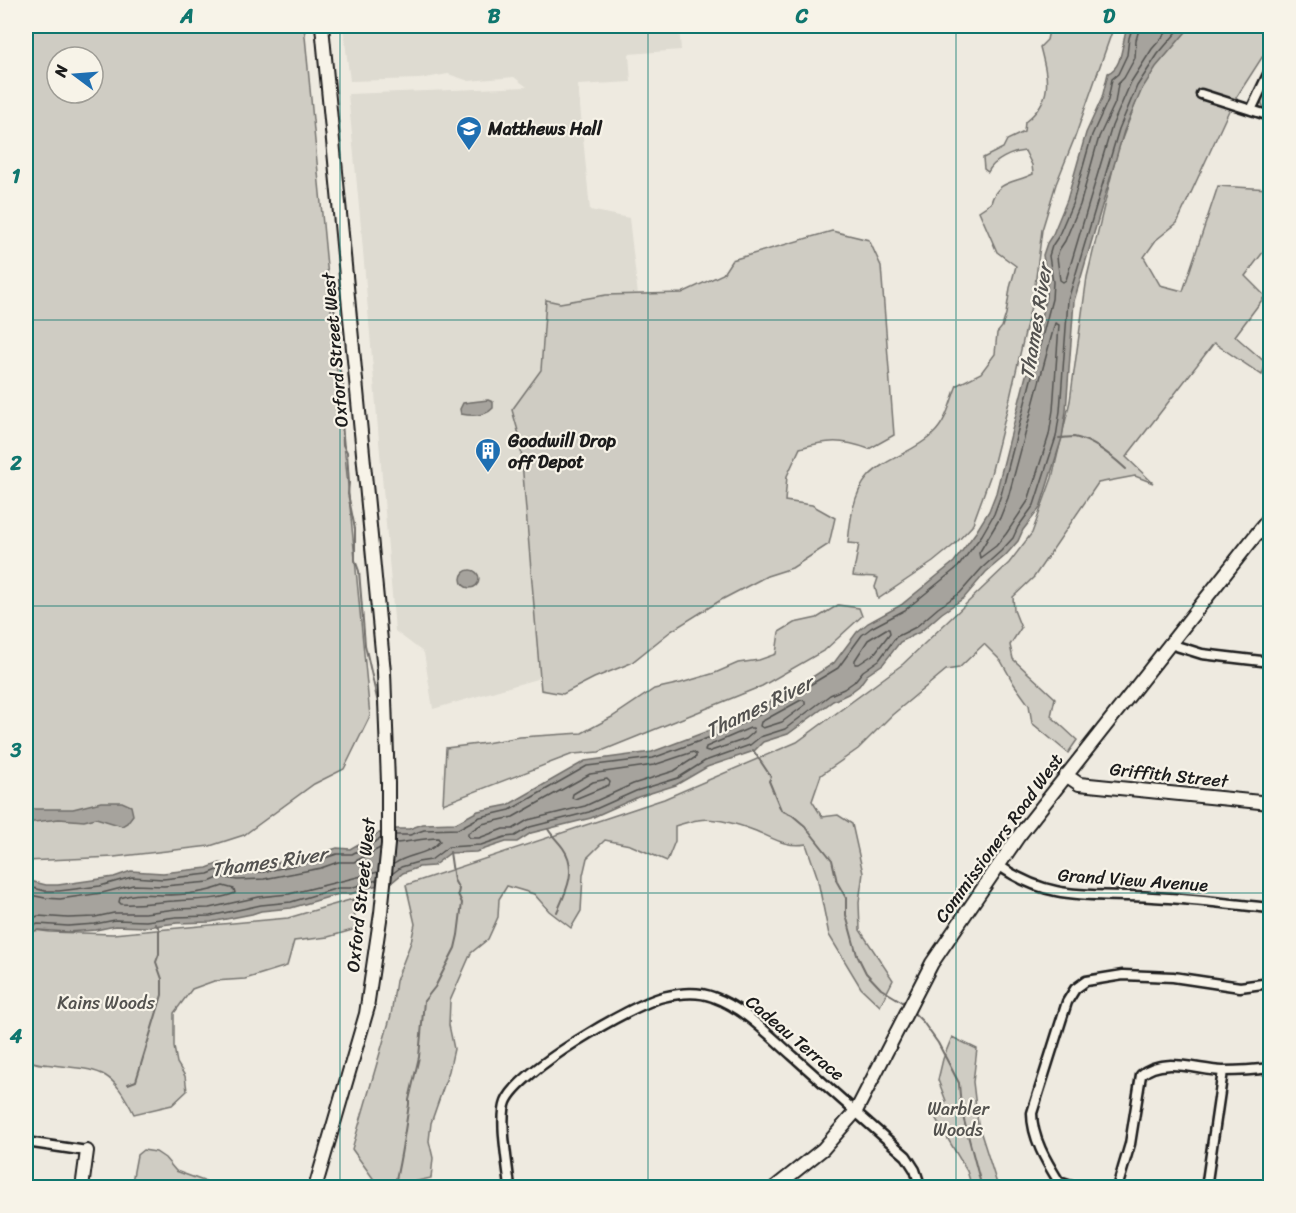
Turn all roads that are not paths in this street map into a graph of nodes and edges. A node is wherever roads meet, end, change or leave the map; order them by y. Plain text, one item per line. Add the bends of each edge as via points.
1 (322, 26) edge
2 (1270, 70) edge
3 (1201, 94) dead end
4 (1251, 110) junction
5 (1270, 116) edge
6 (1270, 517) edge
7 (1256, 534) junction
8 (1270, 536) edge
9 (1170, 644) junction
10 (1270, 662) edge
11 (1066, 775) junction
12 (1270, 803) edge
13 (998, 866) junction
14 (1270, 908) edge
15 (1270, 983) edge
16 (1270, 1068) edge
17 (1223, 1071) junction
18 (856, 1111) junction
19 (26, 1142) edge
20 (87, 1151) joint
21 (82, 1188) edge
22 (315, 1188) edge
23 (510, 1188) edge
24 (774, 1188) edge
25 (921, 1188) edge
26 (1077, 1188) edge
27 (1117, 1188) edge
28 (1206, 1188) edge

1 - 22 main road, Oxford Street West via 387,705 388,783 380,944 366,1014
2 - 4 street
3 - 4 street
4 - 5 street
6 - 7 main road, Commissioners Road West
7 - 8 street
7 - 9 main road, Commissioners Road West
9 - 10 street via 1202,654
9 - 11 main road, Commissioners Road West
11 - 12 main road, Griffith Street via 1079,784
11 - 13 main road, Commissioners Road West
13 - 14 street, Grand View Avenue via 1035,886 1070,894
13 - 18 main road, Commissioners Road West via 932,963
15 - 26 street via 1240,987 1173,976 1123,975 1086,981 1075,989 1067,1002 1038,1091 1032,1128 1059,1182
16 - 17 street
17 - 27 street via 1162,1065 1150,1067 1141,1075 1131,1144
17 - 28 street
18 - 23 street, Cadeau Terrace via 746,1015 729,1005 712,996 694,994 661,998 582,1037 541,1066 506,1100 502,1114
18 - 24 main road, Commissioners Road West via 823,1149
18 - 25 street, Cadeau Terrace via 906,1156
19 - 20 street
20 - 21 main road

